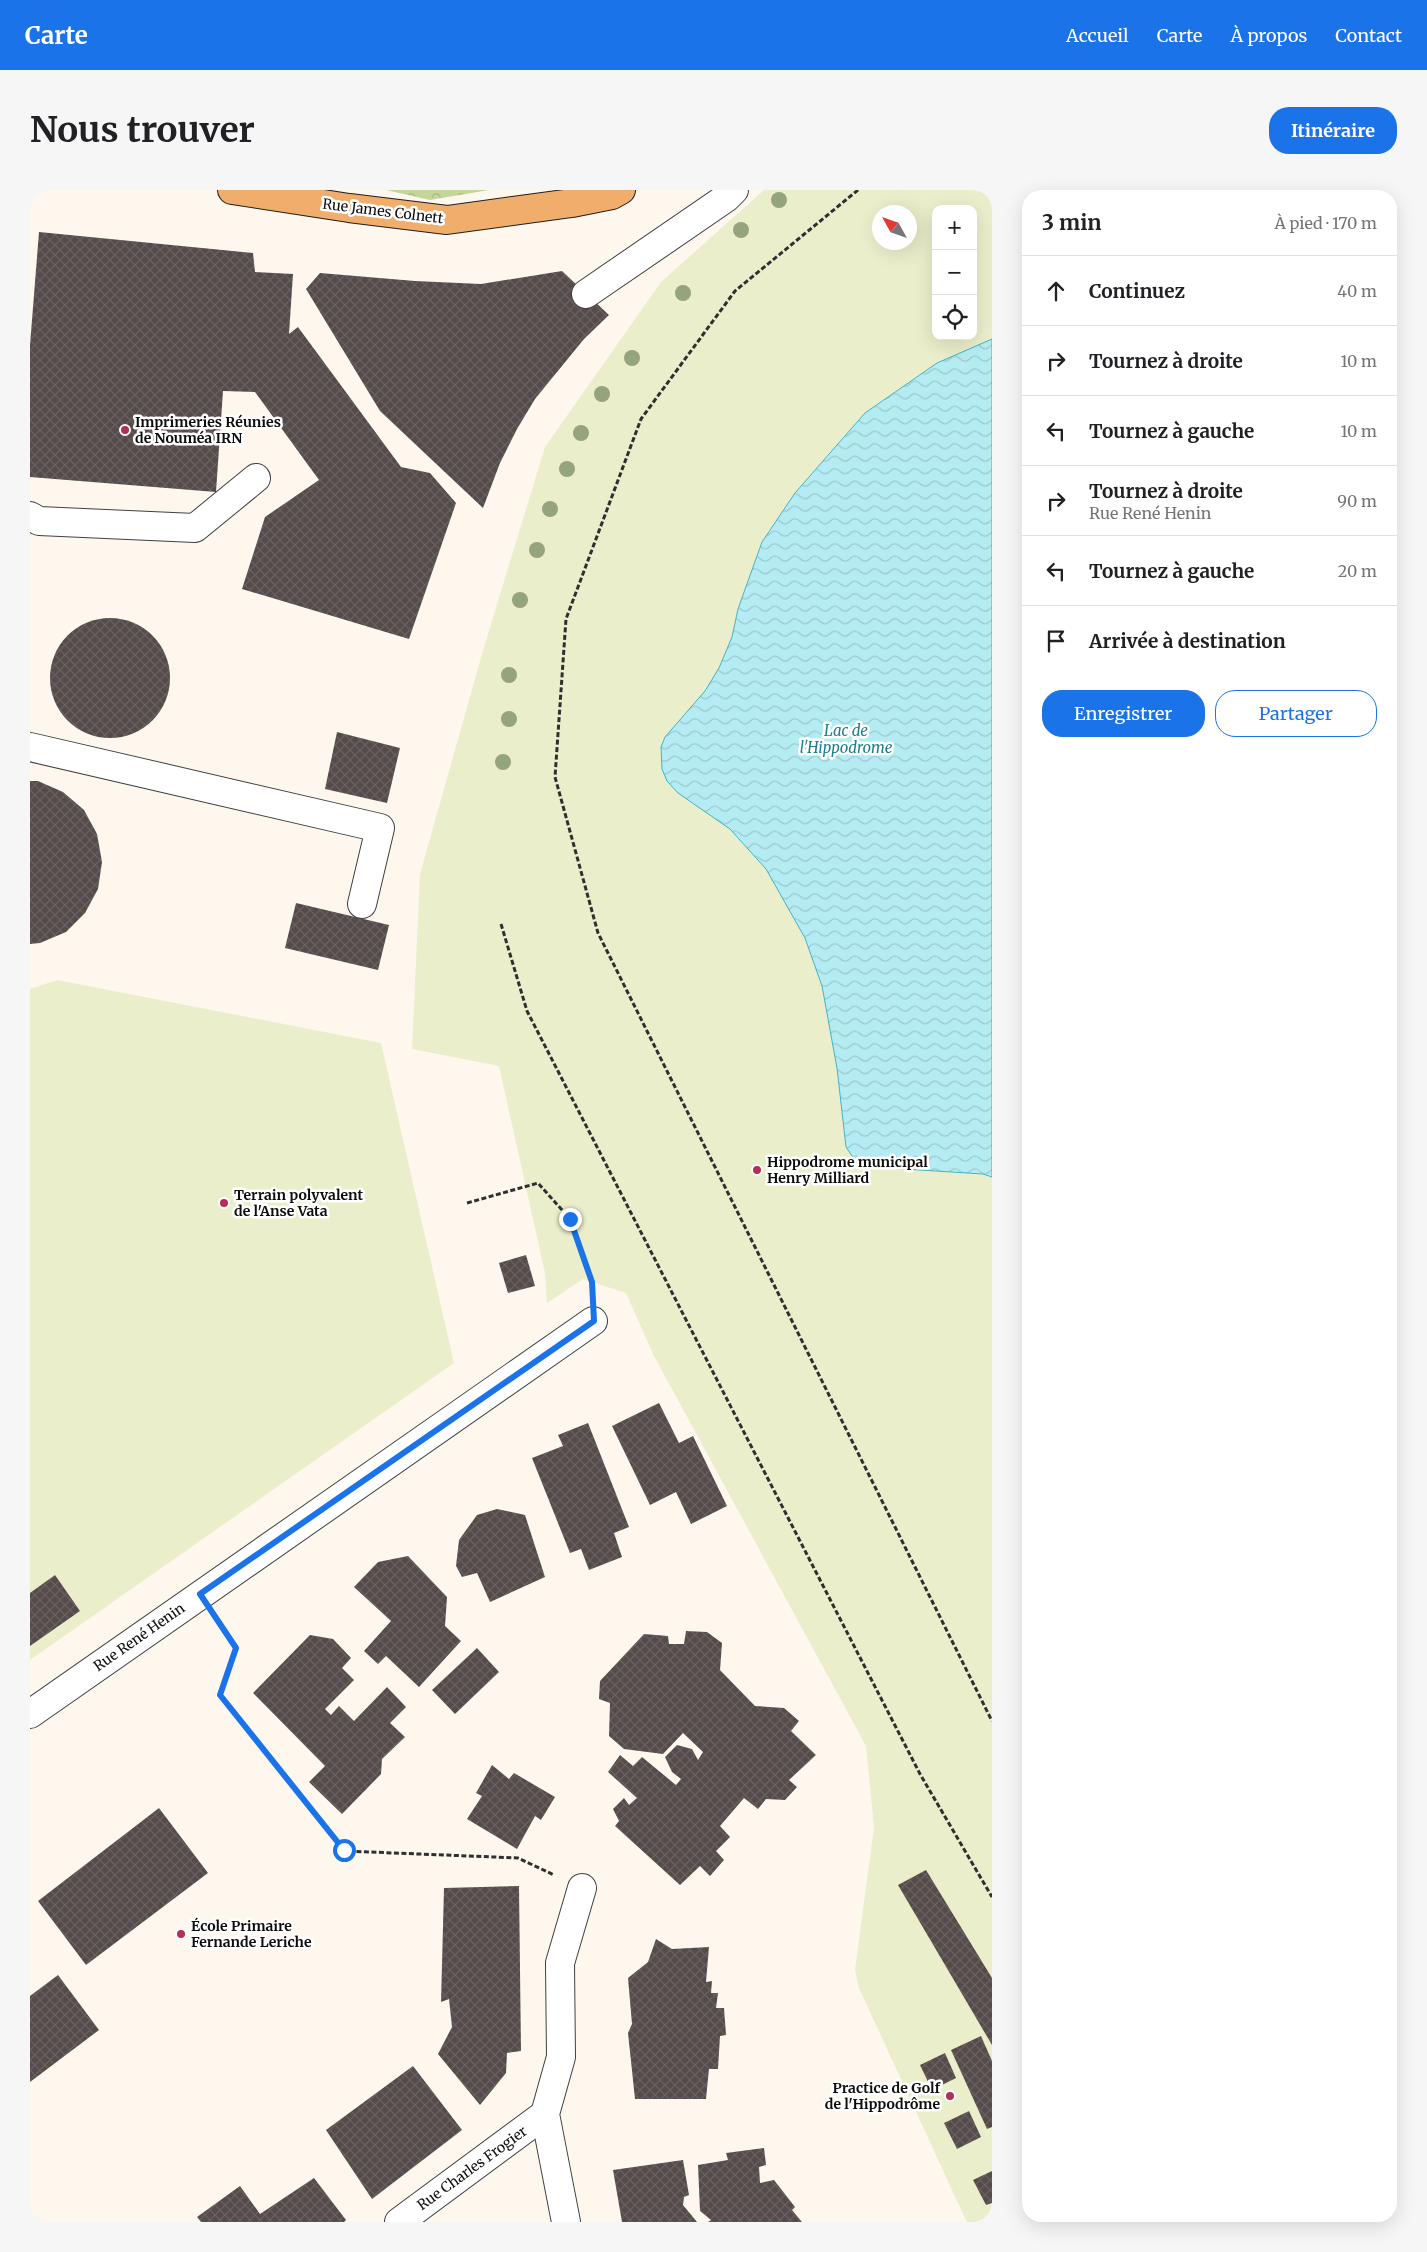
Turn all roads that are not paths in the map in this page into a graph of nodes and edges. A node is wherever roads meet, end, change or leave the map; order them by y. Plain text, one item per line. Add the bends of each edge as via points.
1 (232, 190) edge
2 (621, 190) edge
3 (734, 190) edge
4 (586, 294) dead end
5 (256, 478) dead end
6 (30, 516) edge
7 (30, 747) edge
8 (362, 904) dead end
9 (594, 1321) road end
10 (30, 1714) edge
11 (582, 1888) road end
12 (545, 2114) junction
13 (399, 2222) edge
14 (566, 2222) edge

1 - 2 main road, Rue James Colnett via 446,220 572,203 612,195
3 - 4 street
5 - 6 street via 195,528 39,521
7 - 8 street via 380,828
9 - 10 street, Rue René Henin
11 - 12 street via 560,1963 561,2057
12 - 13 street, Rue Charles Frogier
12 - 14 street

